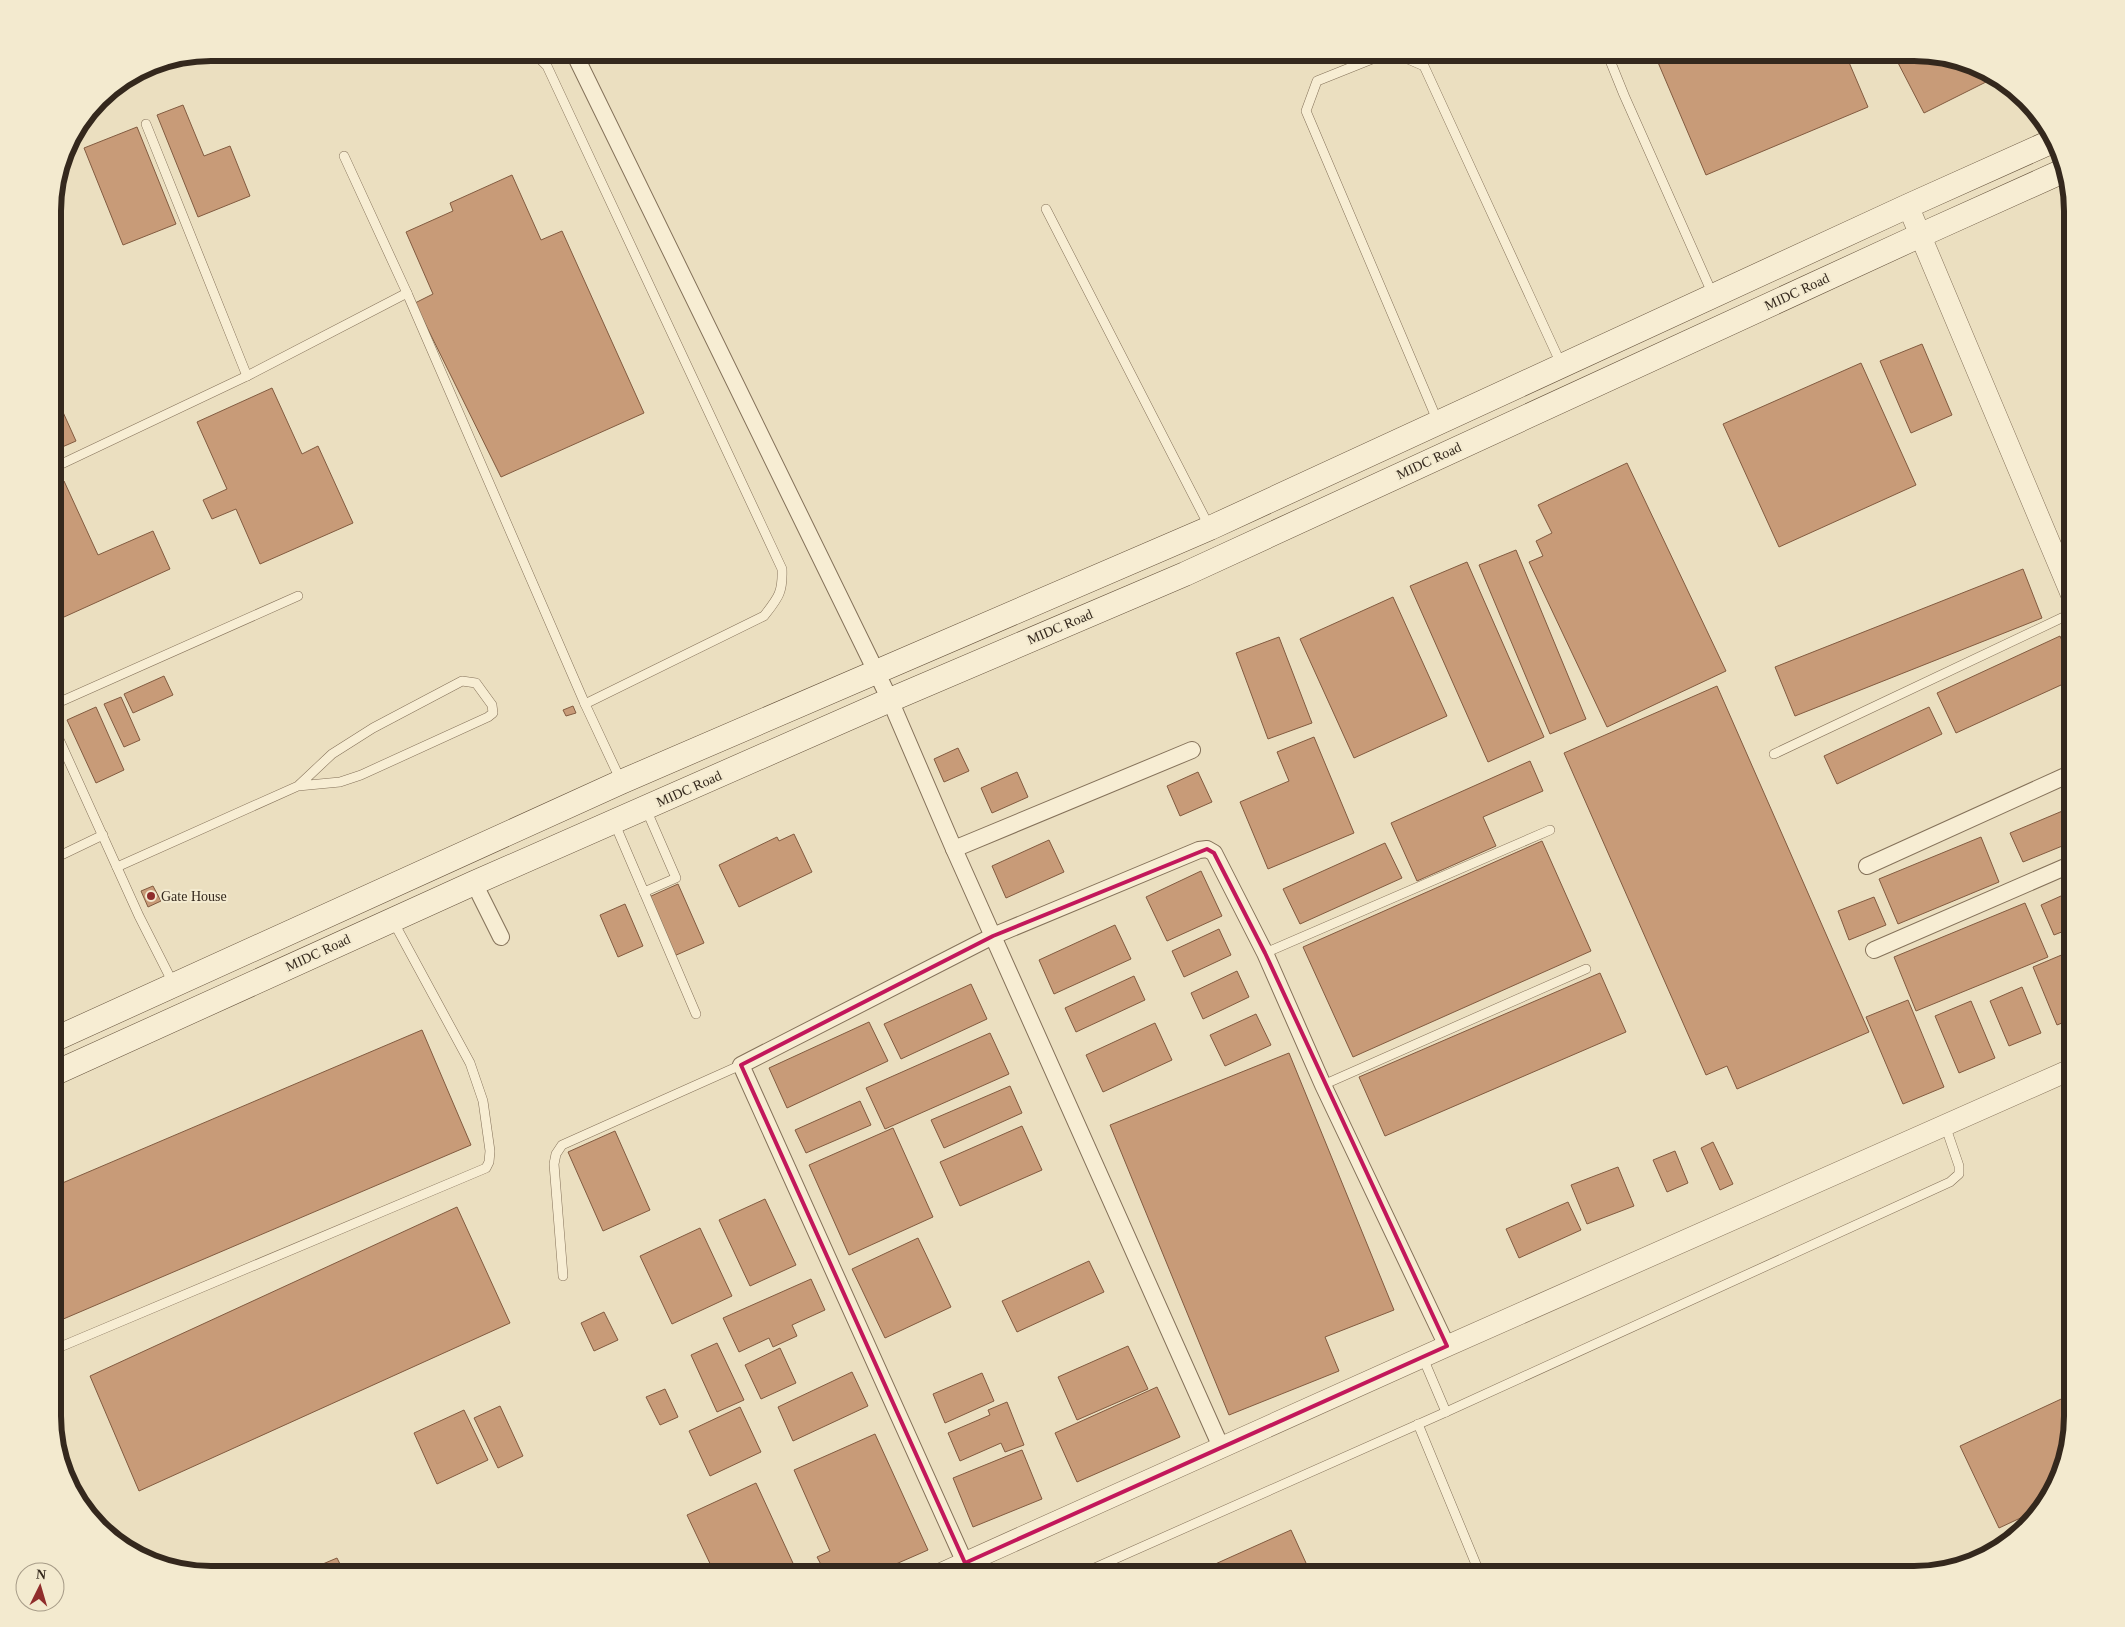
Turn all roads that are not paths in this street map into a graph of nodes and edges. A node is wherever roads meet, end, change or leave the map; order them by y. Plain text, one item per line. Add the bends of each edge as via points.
1 (542, 61) edge
2 (578, 61) edge
3 (1365, 61) edge
4 (1413, 61) edge
5 (1611, 61) edge
6 (146, 124) dead end
7 (2047, 144) edge
8 (344, 156) dead end
9 (2059, 173) edge
10 (1908, 206) junction
11 (1046, 209) dead end
12 (1921, 235) junction
13 (406, 293) junction
14 (1714, 296) junction
15 (1562, 366) junction
16 (246, 376) junction
17 (1438, 422) junction
18 (62, 464) edge
19 (1210, 528) junction
20 (2064, 577) edge
21 (298, 596) dead end
22 (2064, 617) edge
23 (876, 672) junction
24 (890, 700) junction
25 (62, 701) edge
26 (585, 704) junction
27 (62, 746) edge
28 (1192, 750) dead end
29 (1774, 754) dead end
30 (2064, 777) edge
31 (621, 782) junction
32 (298, 786) junction
33 (645, 808) junction
34 (614, 822) junction
35 (1550, 830) dead end
36 (103, 835) junction
37 (954, 849) junction
38 (62, 855) edge
39 (1867, 866) dead end
40 (117, 867) junction
41 (2064, 867) edge
42 (474, 883) junction
43 (644, 892) junction
44 (392, 919) junction
45 (501, 936) dead end
46 (993, 936) junction
47 (1874, 950) dead end
48 (1265, 954) junction
49 (1586, 969) dead end
50 (174, 985) junction
51 (696, 1014) dead end
52 (62, 1036) edge
53 (740, 1065) junction
54 (62, 1070) edge
55 (2064, 1072) edge
56 (1323, 1085) junction
57 (1945, 1125) junction
58 (563, 1276) dead end
59 (62, 1346) edge
60 (1447, 1346) junction
61 (1423, 1358) junction
62 (1446, 1412) junction
63 (1418, 1424) junction
64 (1221, 1447) junction
65 (966, 1566) edge
66 (973, 1566) edge
67 (1099, 1566) edge
68 (1477, 1566) edge

1 - 26 lane via 782,569 783,586 764,616
2 - 23 street
3 - 17 lane via 1317,81 1306,112
4 - 15 lane via 1424,66
5 - 14 lane
6 - 16 lane
7 - 10 main road
8 - 13 lane
9 - 12 main road, MIDC Road
10 - 12 street
10 - 14 main road
11 - 19 lane
12 - 20 street
12 - 24 main road, MIDC Road via 1185,574
13 - 16 lane
13 - 26 lane
14 - 15 main road
15 - 17 main road
16 - 18 lane
17 - 19 main road
19 - 23 main road
21 - 25 lane
22 - 29 lane
23 - 24 street
23 - 31 main road
24 - 33 main road, MIDC Road
24 - 37 street
26 - 31 lane
27 - 36 lane
28 - 37 street
30 - 39 street
31 - 50 main road
32 - 32 lane via 340,782 361,775 488,717 493,713 492,704 476,683 462,681 373,728 332,754
32 - 40 lane
33 - 34 main road, MIDC Road
33 - 43 lane via 676,878
34 - 42 main road, MIDC Road
34 - 43 lane
35 - 48 lane
36 - 38 lane
36 - 40 lane
37 - 46 street
40 - 50 lane
41 - 47 street
42 - 44 main road, MIDC Road
42 - 45 street
43 - 51 lane
44 - 54 main road, MIDC Road
44 - 59 lane via 470,1063 483,1101 490,1151 486,1168
46 - 48 street via 1207,849 1214,853
46 - 53 street
46 - 64 street
48 - 56 street
49 - 56 lane
50 - 52 main road
53 - 58 lane via 562,1145 554,1164
53 - 65 street
55 - 57 street
56 - 60 street
57 - 60 street
57 - 62 lane via 1960,1166 1959,1174 1950,1182
60 - 61 street
61 - 62 lane
61 - 64 street
62 - 63 lane
63 - 67 lane
63 - 68 lane
64 - 66 street

